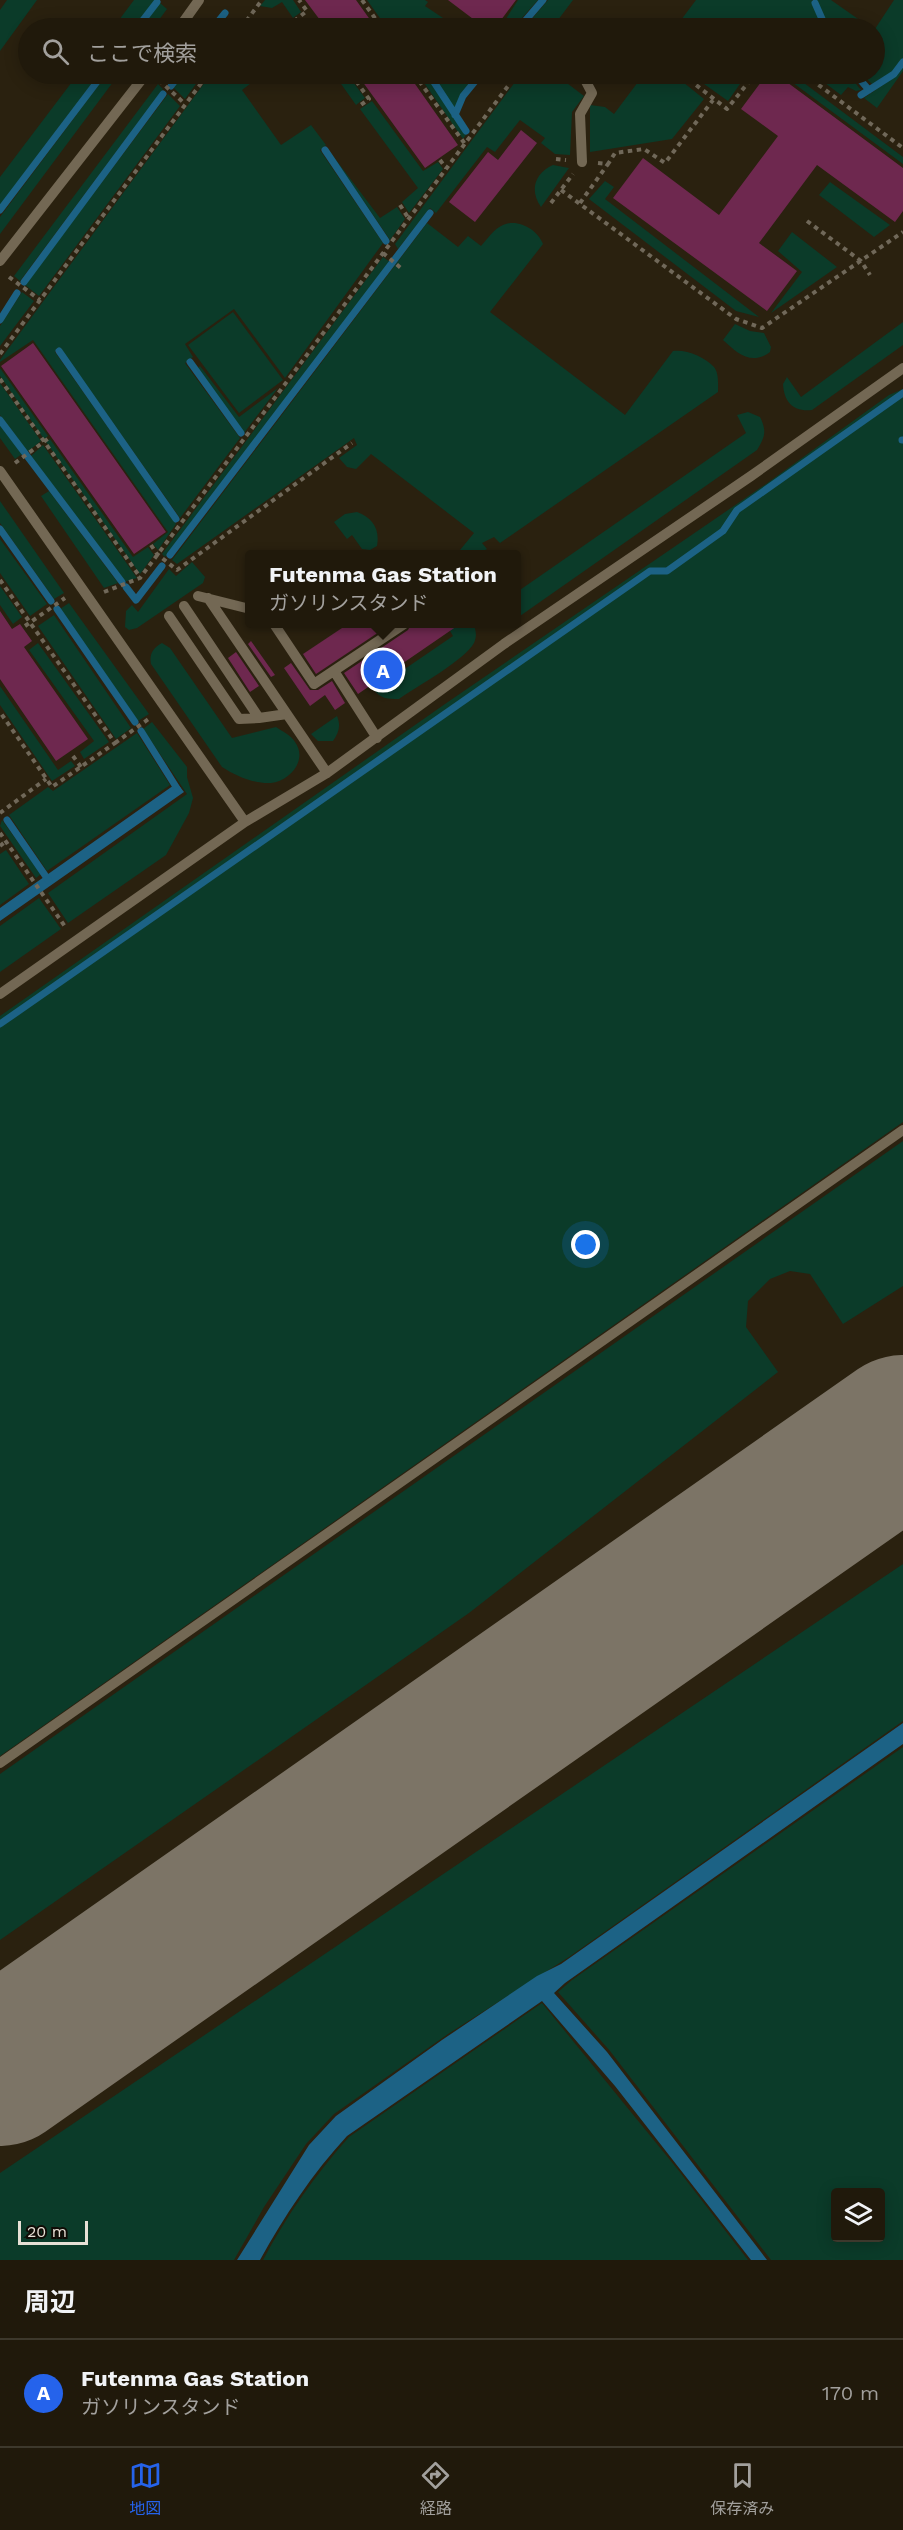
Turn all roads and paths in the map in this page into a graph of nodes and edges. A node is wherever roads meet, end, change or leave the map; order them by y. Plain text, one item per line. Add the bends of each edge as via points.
1 (200, 0) edge
2 (262, 0) edge
3 (299, 0) edge
4 (362, 0) edge
5 (186, 18) edge
6 (248, 18) edge
7 (298, 18) edge
8 (375, 18) edge
9 (138, 84) edge
10 (162, 84) edge
11 (200, 84) edge
12 (358, 84) edge
13 (421, 84) edge
14 (510, 84) edge
15 (587, 84) edge
16 (694, 84) edge
17 (747, 84) edge
18 (817, 84) edge
19 (713, 100) junction
20 (185, 104) junction
21 (358, 107) dead end
22 (465, 144) junction
23 (903, 148) edge
24 (440, 159) dead end
25 (582, 162) junction
26 (608, 164) junction
27 (446, 168) junction
28 (561, 190) junction
29 (551, 203) dead end
30 (580, 203) junction
31 (400, 205) dead end
32 (409, 219) junction
33 (807, 221) dead end
34 (903, 232) edge
35 (384, 254) junction
36 (0, 261) edge
37 (861, 261) junction
38 (401, 268) dead end
39 (870, 275) dead end
40 (9, 277) dead end
41 (40, 300) junction
42 (0, 354) edge
43 (902, 369) edge
44 (0, 379) edge
45 (49, 438) dead end
46 (44, 441) junction
47 (352, 443) dead end
48 (15, 463) dead end
49 (0, 471) edge
50 (151, 545) dead end
51 (157, 554) junction
52 (140, 578) junction
53 (0, 580) edge
54 (104, 592) dead end
55 (65, 598) dead end
56 (184, 606) dead end
57 (245, 608) edge
58 (169, 616) dead end
59 (30, 622) junction
60 (25, 626) dead end
61 (277, 628) edge
62 (398, 628) edge
63 (334, 671) junction
64 (0, 712) edge
65 (287, 714) junction
66 (150, 718) dead end
67 (259, 718) junction
68 (377, 738) junction
69 (115, 743) junction
70 (74, 756) dead end
71 (81, 767) junction
72 (327, 773) junction
73 (46, 779) junction
74 (0, 813) edge
75 (245, 822) junction
76 (0, 833) edge
77 (6, 841) junction
78 (0, 846) edge
79 (66, 928) dead end
80 (0, 994) edge
81 (903, 1130) edge
82 (0, 1763) edge

1 - 5 lane
2 - 6 path
3 - 7 path via 307,11
4 - 8 path
9 - 36 lane
10 - 20 path
11 - 20 path
12 - 21 path via 369,99
13 - 22 path
14 - 22 path
15 - 25 lane via 592,93 580,114
16 - 19 path
17 - 19 path via 727,109
18 - 23 path
19 - 26 path via 665,163 644,149 615,153
20 - 41 path
22 - 27 path
24 - 27 path
25 - 26 path
25 - 28 path
26 - 30 path
27 - 32 path
28 - 29 path
28 - 30 path
30 - 37 path via 736,319 762,328
31 - 32 path
32 - 35 path
33 - 37 path
34 - 37 path
35 - 38 path
35 - 51 path
37 - 39 path
40 - 41 path
41 - 42 path
43 - 68 lane via 504,644
44 - 46 path
45 - 46 path
46 - 48 path
46 - 52 path
47 - 51 path via 177,570
49 - 75 lane
50 - 51 path
51 - 52 path
52 - 54 path
53 - 59 path
55 - 59 path
56 - 67 lane
57 - 65 lane via 203,597
58 - 67 lane via 239,719
59 - 60 path
59 - 69 path
61 - 63 lane via 314,684
62 - 63 lane
63 - 68 lane
64 - 73 path
65 - 67 lane
65 - 72 lane
66 - 69 path
68 - 72 lane
69 - 71 path
70 - 71 path
71 - 73 path via 52,787
72 - 75 lane
73 - 74 path
75 - 80 lane
76 - 77 path
77 - 78 path
77 - 79 path
81 - 82 lane

